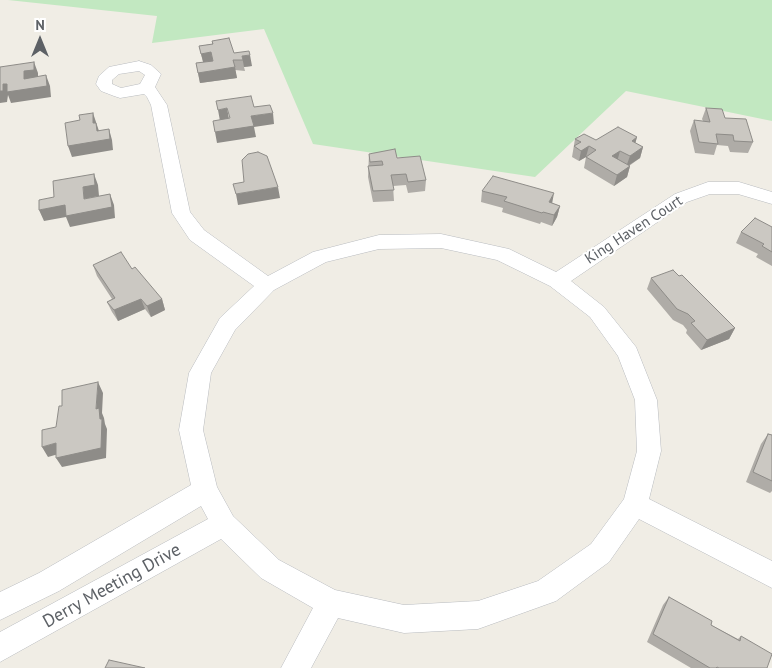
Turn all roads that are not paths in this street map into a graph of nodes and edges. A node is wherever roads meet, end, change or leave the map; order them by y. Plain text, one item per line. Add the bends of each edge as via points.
1 (146, 87) dead end
2 (772, 198) edge
3 (557, 281) junction
4 (267, 285) junction
5 (205, 490) junction
6 (635, 504) junction
7 (224, 524) junction
8 (772, 575) edge
9 (331, 603) junction
10 (0, 606) edge
11 (0, 648) edge
12 (295, 668) edge

1 - 4 street via 159,105 181,213 197,235
2 - 3 street, King Haven Court via 739,188 708,188 681,198
3 - 4 street via 502,254 441,241 379,242 320,257
3 - 6 street via 597,312 628,353 646,400 649,451
4 - 5 street via 226,324 200,373 191,430
5 - 7 street
5 - 10 street via 49,582
6 - 8 street
6 - 9 street via 600,553 546,592 478,615 404,619
7 - 9 street via 270,570
7 - 11 street, Derry Meeting Drive
9 - 12 street

